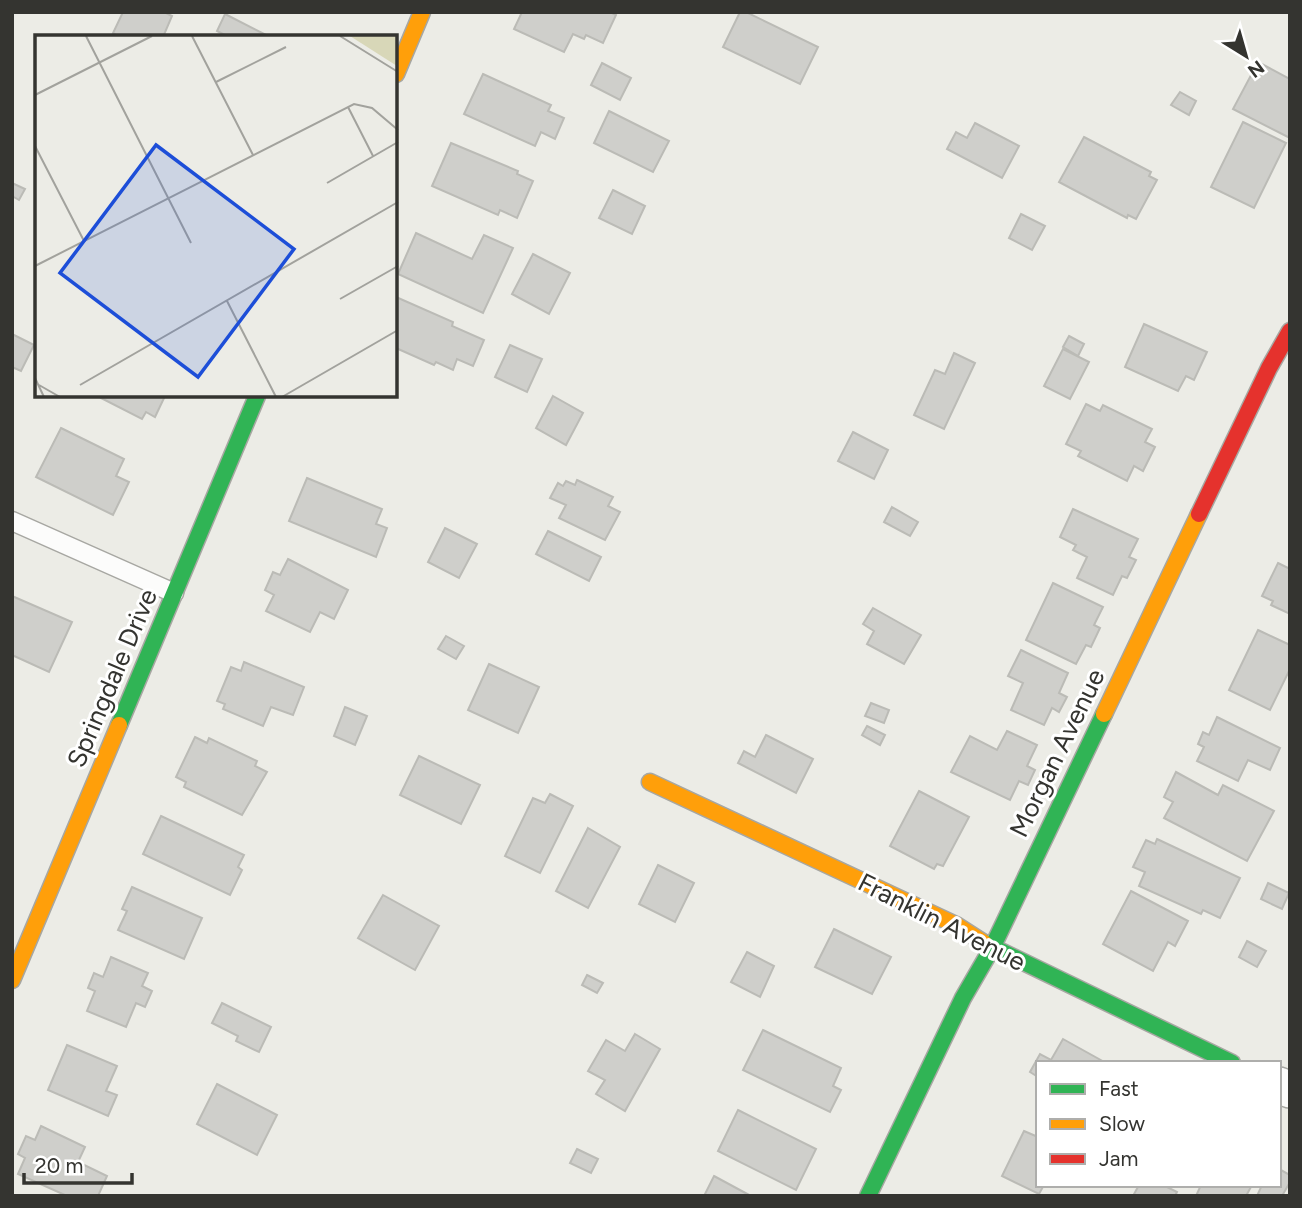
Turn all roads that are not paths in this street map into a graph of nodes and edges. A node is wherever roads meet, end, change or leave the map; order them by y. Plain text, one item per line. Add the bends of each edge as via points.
1 (422, 12) edge
2 (397, 72) edge
3 (1290, 331) edge
4 (257, 397) edge
5 (12, 521) edge
6 (174, 593) junction
7 (650, 782) dead end
8 (992, 948) junction
9 (12, 980) edge
10 (1228, 1061) edge
11 (868, 1196) edge

1 - 2 street
3 - 8 street, Morgan Avenue
4 - 6 street, Springdale Drive
5 - 6 lane
6 - 9 street, Springdale Drive
7 - 8 street, Franklin Avenue via 956,925
8 - 10 street, Franklin Avenue
8 - 11 street, Morgan Avenue via 963,998

